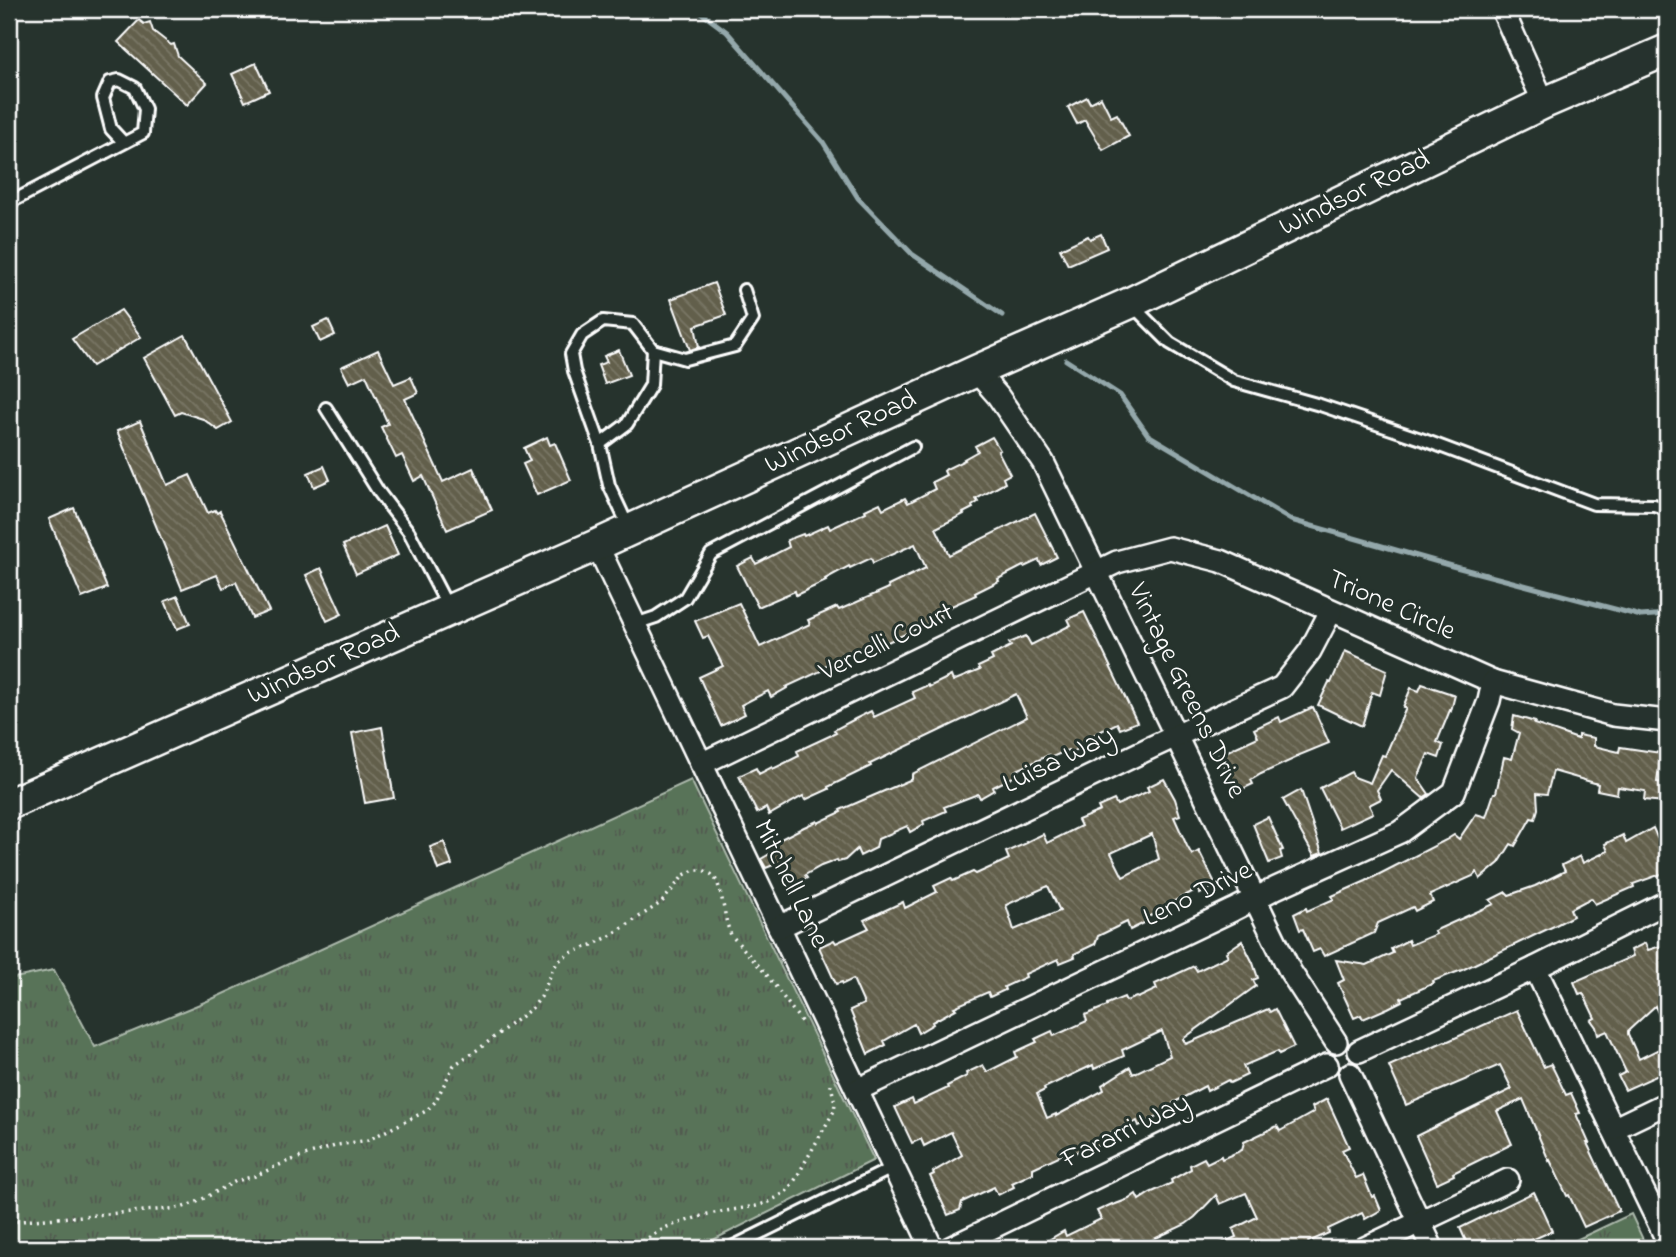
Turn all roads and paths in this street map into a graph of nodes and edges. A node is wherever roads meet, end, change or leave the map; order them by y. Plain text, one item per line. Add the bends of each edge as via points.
1 (1502, 9) edge
2 (1667, 50) edge
3 (1544, 103) junction
4 (124, 142) junction
5 (9, 203) edge
6 (744, 290) dead end
7 (1130, 303) junction
8 (653, 350) junction
9 (976, 371) junction
10 (326, 408) dead end
11 (600, 444) junction
12 (913, 447) dead end
13 (1667, 509) edge
14 (629, 530) junction
15 (597, 545) junction
16 (1097, 572) junction
17 (450, 610) junction
18 (1331, 611) junction
19 (635, 624) junction
20 (1493, 682) junction
21 (1667, 721) edge
22 (1176, 736) junction
23 (701, 764) junction
24 (9, 804) edge
25 (1254, 899) junction
26 (1667, 902) edge
27 (779, 928) junction
28 (1535, 968) junction
29 (804, 1026) dead end
30 (1336, 1042) junction
31 (1359, 1051) junction
32 (1327, 1065) junction
33 (1350, 1074) junction
34 (829, 1077) dead end
35 (857, 1090) junction
36 (1667, 1103) edge
37 (1613, 1129) junction
38 (894, 1167) junction
39 (1508, 1180) dead end
40 (9, 1222) edge
41 (1420, 1222) junction
42 (1667, 1240) edge
43 (631, 1248) edge
44 (730, 1248) edge
45 (932, 1248) edge
46 (950, 1248) edge
47 (1366, 1248) edge
48 (1432, 1248) edge

1 - 3 street
2 - 3 main road, Windsor Road
3 - 7 main road, Windsor Road
4 - 4 lane via 144,133 145,109 135,88 119,80 110,82 103,98 111,129
4 - 5 lane
6 - 8 lane via 753,318 735,346 685,359
7 - 9 main road, Windsor Road
7 - 13 lane via 1170,343 1234,381 1398,431 1594,504
8 - 11 lane via 651,385 627,424
8 - 11 lane via 633,324 603,321 582,335 571,354
9 - 14 main road, Windsor Road
9 - 16 street, Vintage Greens Drive via 1043,462
10 - 17 lane via 409,532
11 - 14 lane via 609,485
12 - 19 lane, Windsor Road via 711,554 685,598
14 - 15 main road, Windsor Road
15 - 17 main road, Windsor Road
15 - 19 street, Mitchell Lane
16 - 18 street, Trione Circle via 1170,548 1221,561
16 - 22 street, Vintage Greens Drive
16 - 23 street, Vercelli Court
17 - 24 main road, Windsor Road
18 - 20 street, Trione Circle
18 - 22 street, Luisa Way via 1310,651 1282,687
19 - 23 street, Mitchell Lane
20 - 21 street, Trione Circle via 1613,715
20 - 25 street, Leno Drive via 1454,792 1400,832
22 - 25 street, Vintage Greens Drive
22 - 27 street, Luisa Way
23 - 27 street, Mitchell Lane
25 - 30 street, Vintage Greens Drive via 1290,971
25 - 35 street, Leno Drive
26 - 28 street
27 - 35 street, Mitchell Lane
28 - 31 street
28 - 37 street
29 - 40 path via 731,935 717,881 703,870 694,870 684,875 662,902 610,936 560,960 532,1008 454,1065 435,1102 414,1118 368,1140 338,1144 236,1181 181,1208
30 - 31 street via 1352,1043
30 - 32 street via 1326,1054
31 - 33 street via 1358,1067
32 - 33 street via 1339,1075
32 - 46 street, Fararri Way
33 - 41 street
34 - 43 path via 834,1111 786,1192 763,1204 667,1227
35 - 38 street, Mitchell Lane
36 - 37 street
37 - 42 street
38 - 44 lane
38 - 45 street, Mitchell Lane
39 - 41 street
41 - 47 street
41 - 48 street

